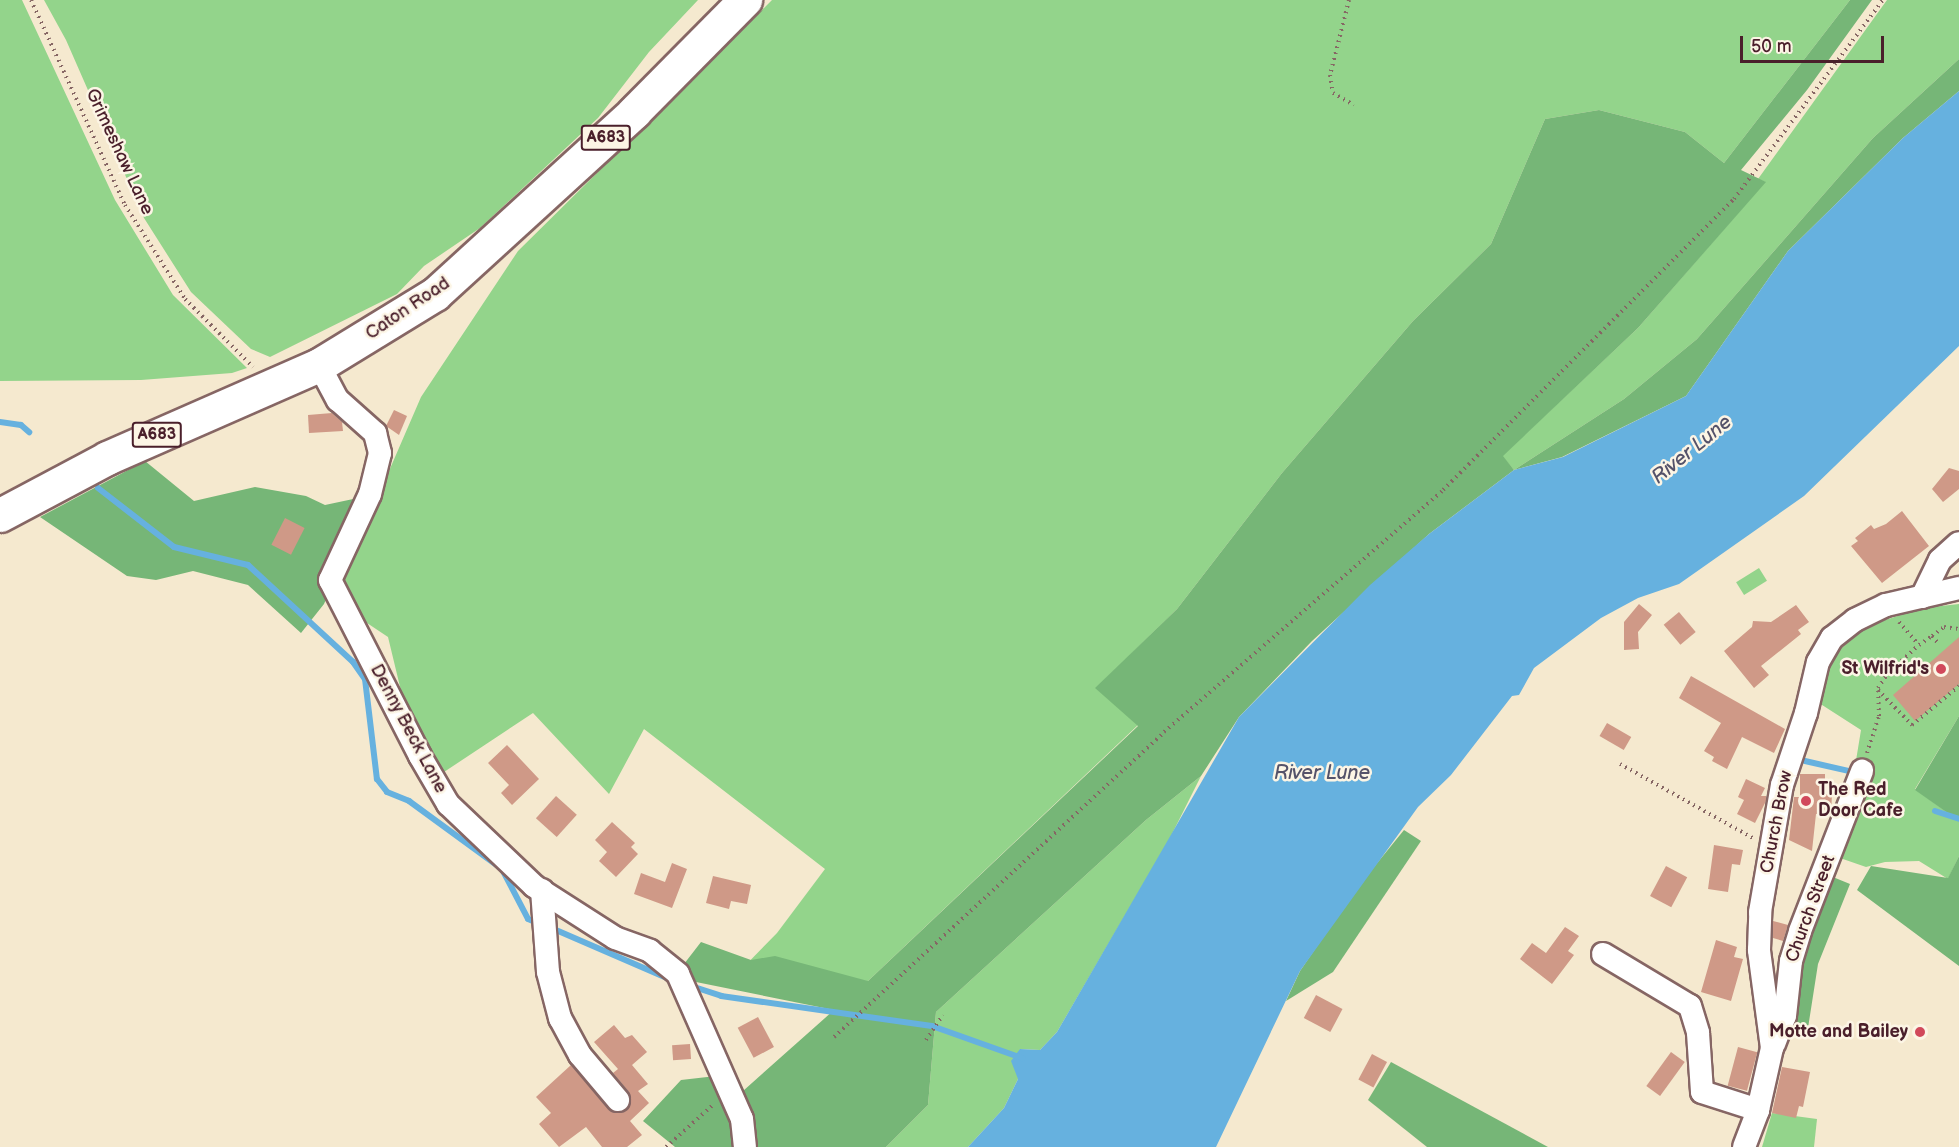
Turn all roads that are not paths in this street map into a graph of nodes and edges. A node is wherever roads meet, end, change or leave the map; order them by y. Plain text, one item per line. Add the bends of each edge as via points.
1 (745, 0) edge
2 (319, 365) junction
3 (0, 515) edge
4 (1959, 543) edge
5 (1959, 588) edge
6 (1922, 597) junction
7 (1862, 771) road end
8 (542, 900) junction
9 (1603, 954) dead end
10 (1772, 1048) junction
11 (618, 1100) dead end
12 (1758, 1110) junction
13 (745, 1147) edge
14 (1744, 1147) edge

1 - 2 highway, Caton Road / A683 via 634,112 463,272 406,314
2 - 3 highway, Caton Road / A683 via 107,458
2 - 8 street, Denny Beck Lane via 338,400 375,433 380,453 370,494 330,580 334,596 448,804
4 - 6 street via 1940,560
5 - 6 street, Church Brow
6 - 10 street, Church Brow via 1886,605 1855,620 1824,650 1785,771 1759,931
7 - 10 street, Church Street via 1800,931 1791,961 1785,1016
8 - 11 street via 548,972 560,1018 580,1055
8 - 13 street, Denny Beck Lane via 615,938 650,951 678,974 742,1119
9 - 12 street via 1690,1006 1698,1033 1702,1092
10 - 12 street, Church Brow
12 - 14 street, Church Brow

